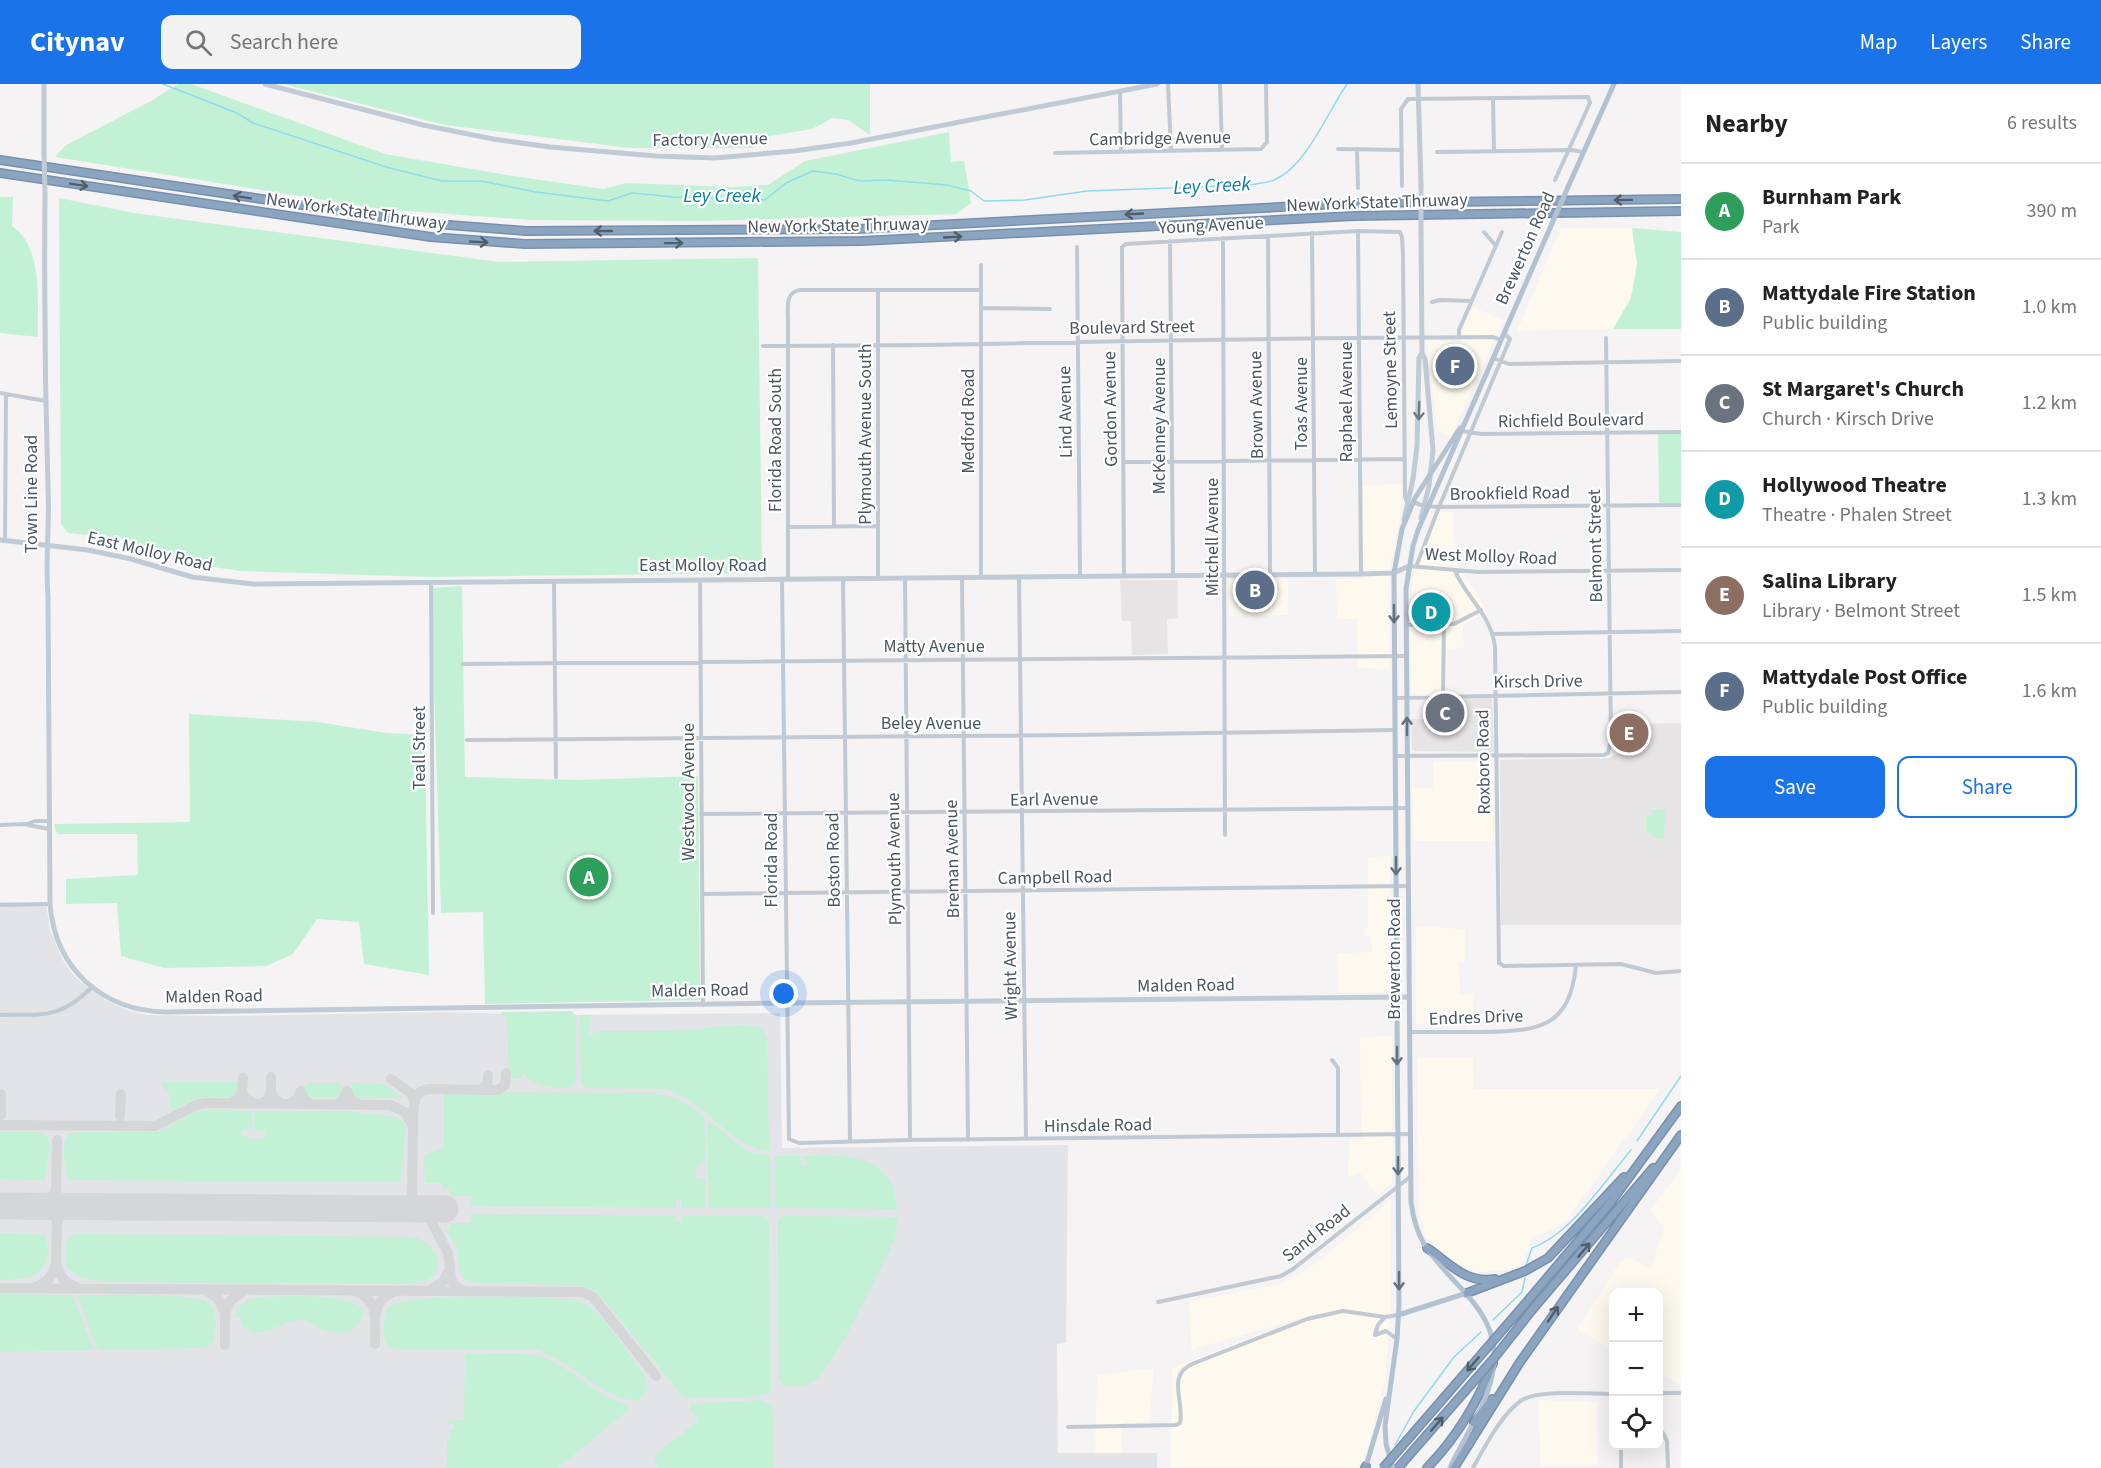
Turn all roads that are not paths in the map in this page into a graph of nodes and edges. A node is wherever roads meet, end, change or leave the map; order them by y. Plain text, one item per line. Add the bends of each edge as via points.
1 (44, 84) edge
2 (265, 84) edge
3 (1158, 84) edge
4 (1168, 84) edge
5 (1220, 84) edge
6 (1266, 84) edge
7 (1418, 84) edge
8 (1614, 84) edge
9 (1120, 92) junction
10 (1418, 98) junction
11 (1493, 98) junction
12 (1338, 149) dead end
13 (1357, 149) junction
14 (1222, 150) junction
15 (1402, 150) junction
16 (1569, 150) junction
17 (1171, 151) junction
18 (1494, 151) junction
19 (1121, 152) junction
20 (1583, 152) junction
21 (1055, 153) dead end
22 (1437, 153) dead end
23 (0, 160) edge
24 (0, 173) edge
25 (1555, 180) dead end
26 (1402, 186) dead end
27 (1358, 188) dead end
28 (1681, 200) edge
29 (1681, 211) edge
30 (1358, 231) junction
31 (1484, 232) dead end
32 (1502, 232) dead end
33 (1312, 233) junction
34 (1268, 236) junction
35 (1402, 237) joint
36 (1223, 238) junction
37 (1170, 241) junction
38 (1126, 244) joint
39 (1496, 246) junction
40 (1077, 247) dead end
41 (981, 265) dead end
42 (878, 290) junction
43 (981, 290) junction
44 (1472, 301) junction
45 (1432, 302) dead end
46 (981, 308) junction
47 (1050, 309) dead end
48 (1504, 332) junction
49 (1359, 337) junction
50 (1403, 337) junction
51 (1421, 337) junction
52 (1459, 337) junction
53 (1269, 338) junction
54 (1314, 338) junction
55 (1606, 338) dead end
56 (1172, 339) junction
57 (1224, 339) junction
58 (1123, 340) junction
59 (1501, 340) junction
60 (1077, 341) junction
61 (981, 344) junction
62 (788, 345) junction
63 (833, 345) junction
64 (763, 346) dead end
65 (879, 346) junction
66 (1422, 353) junction
67 (1493, 357) junction
68 (1681, 361) edge
69 (1501, 362) junction
70 (1607, 362) junction
71 (0, 393) edge
72 (6, 394) junction
73 (46, 401) junction
74 (1463, 425) junction
75 (1461, 431) junction
76 (1681, 432) edge
77 (1470, 433) junction
78 (1607, 433) junction
79 (1360, 459) junction
80 (1405, 459) junction
81 (1270, 460) junction
82 (1315, 460) junction
83 (1172, 461) junction
84 (1225, 461) junction
85 (1124, 462) junction
86 (1431, 470) junction
87 (1410, 502) junction
88 (1608, 505) junction
89 (1681, 505) edge
90 (1426, 507) junction
91 (1438, 507) junction
92 (834, 526) junction
93 (878, 526) junction
94 (789, 527) junction
95 (3, 540) edge
96 (47, 544) junction
97 (1412, 566) junction
98 (1455, 570) junction
99 (1681, 570) edge
100 (1608, 571) junction
101 (1360, 573) junction
102 (1394, 573) junction
103 (1270, 574) junction
104 (1315, 574) junction
105 (1173, 575) junction
106 (1225, 575) junction
107 (1080, 576) junction
108 (1124, 576) junction
109 (962, 577) junction
110 (981, 577) junction
111 (1019, 577) junction
112 (843, 578) junction
113 (878, 578) junction
114 (905, 578) junction
115 (700, 579) junction
116 (785, 580) junction
117 (554, 581) junction
118 (431, 583) junction
119 (1481, 610) junction
120 (1444, 624) junction
121 (1406, 625) junction
122 (1681, 631) edge
123 (1609, 632) junction
124 (1493, 634) junction
125 (1394, 656) junction
126 (1406, 656) junction
127 (1225, 657) junction
128 (905, 659) junction
129 (963, 659) junction
130 (1020, 659) junction
131 (844, 660) junction
132 (783, 661) junction
133 (700, 662) junction
134 (555, 663) junction
135 (463, 664) dead end
136 (1681, 692) edge
137 (1610, 693) junction
138 (1496, 696) junction
139 (1407, 697) junction
140 (1443, 697) junction
141 (1395, 698) junction
142 (1395, 730) junction
143 (1226, 733) junction
144 (906, 736) junction
145 (964, 736) junction
146 (1021, 736) junction
147 (783, 737) junction
148 (845, 737) junction
149 (701, 738) junction
150 (467, 740) dead end
151 (555, 740) junction
152 (1496, 755) junction
153 (1395, 756) junction
154 (1408, 756) junction
155 (556, 777) dead end
156 (1396, 808) junction
157 (1408, 808) junction
158 (1226, 810) junction
159 (964, 813) junction
160 (1022, 813) junction
161 (701, 814) junction
162 (785, 814) junction
163 (846, 814) junction
164 (907, 814) junction
165 (49, 820) junction
166 (27, 824) junction
167 (0, 825) edge
168 (49, 829) junction
169 (1225, 835) dead end
170 (1396, 886) junction
171 (1409, 886) junction
172 (1023, 891) junction
173 (908, 892) junction
174 (966, 892) junction
175 (785, 893) junction
176 (847, 893) junction
177 (702, 894) junction
178 (50, 904) junction
179 (0, 905) edge
180 (433, 913) dead end
181 (1576, 965) junction
182 (1681, 971) edge
183 (92, 987) junction
184 (1397, 998) junction
185 (1409, 998) junction
186 (1024, 1001) junction
187 (909, 1002) junction
188 (966, 1002) junction
189 (787, 1003) junction
190 (848, 1003) junction
191 (703, 1005) junction
192 (0, 1015) edge
193 (1410, 1032) junction
194 (1332, 1060) dead end
195 (1681, 1106) edge
196 (1398, 1134) junction
197 (1410, 1134) junction
198 (1338, 1135) junction
199 (1680, 1136) edge
200 (789, 1139) joint
201 (1026, 1139) junction
202 (910, 1140) junction
203 (968, 1140) junction
204 (850, 1141) junction
205 (1650, 1149) junction
206 (1410, 1177) junction
207 (1398, 1186) junction
208 (1427, 1248) junction
209 (1513, 1276) junction
210 (1467, 1293) junction
211 (1158, 1302) dead end
212 (1398, 1315) junction
213 (1385, 1317) junction
214 (1397, 1339) junction
215 (1520, 1362) junction
216 (1493, 1363) junction
217 (1392, 1378) junction
218 (1663, 1393) edge
219 (1681, 1393) edge
220 (1609, 1394) edge
221 (1474, 1423) junction
222 (1068, 1427) dead end
223 (1663, 1433) edge
224 (1459, 1447) junction
225 (1621, 1450) edge
226 (1395, 1467) edge
227 (1366, 1468) edge
228 (1383, 1468) edge
229 (1427, 1468) edge
230 (1444, 1468) edge
231 (1452, 1468) edge
232 (1473, 1468) edge
233 (1621, 1468) edge
234 (1668, 1468) edge

1 - 73 street, Town Line Road, bridge
2 - 9 street, Factory Avenue via 493,139 550,147 715,158 851,143
3 - 9 street, Factory Avenue
4 - 17 street
5 - 14 street
6 - 14 street, Cambridge Avenue via 1265,146 1258,150
7 - 10 street
8 - 20 main road, Brewerton Road
9 - 19 street
10 - 11 street
10 - 15 street via 1408,99 1402,105
10 - 51 street, bridge
11 - 16 street via 1588,98 1590,103
11 - 18 street
12 - 13 street
13 - 15 street
13 - 27 street
14 - 17 street, Cambridge Avenue
15 - 26 street
16 - 18 street
16 - 20 street
16 - 25 street
17 - 19 street, Cambridge Avenue
18 - 22 street
19 - 21 street, Cambridge Avenue
20 - 48 main road, Brewerton Road, bridge
28 -> 23 highway, New York State Thruway via 1358,203 858,229 526,231 414,222
24 -> 29 highway, New York State Thruway via 431,237 525,244 862,241 1354,216
30 - 33 street, Young Avenue
30 - 35 street, Young Avenue via 1397,231
30 - 49 street, Raphael Avenue
31 - 39 street
32 - 39 street
33 - 34 street, Young Avenue
33 - 54 street, Toas Avenue
34 - 36 street, Young Avenue
34 - 53 street, Brown Avenue
35 - 50 street, Lemoyne Street
36 - 37 street, Young Avenue
36 - 57 street, Mitchell Avenue
37 - 38 street, Young Avenue
37 - 56 street, McKenney Avenue
38 - 58 street, Gordon Avenue via 1122,247
39 - 44 street
40 - 60 street, Lind Avenue
41 - 43 street, Medford Road
42 - 43 street
42 - 62 street, Florida Road South via 794,291 789,301
42 - 65 street, Plymouth Avenue South
43 - 46 street, Medford Road
44 - 45 street
44 - 52 street
46 - 47 street
46 - 61 street, Medford Road
48 - 59 main road, Brewerton Road
48 - 69 street via 1510,339
49 - 50 street, Boulevard Street
49 - 54 street, Boulevard Street
49 - 79 street, Raphael Avenue
50 - 51 street, Boulevard Street
50 - 80 street, Lemoyne Street
51 - 52 street, Boulevard Street
51 - 66 street
52 - 59 street, Boulevard Street
53 - 54 street, Boulevard Street
53 - 57 street, Boulevard Street
53 - 81 street, Brown Avenue
54 - 82 street, Toas Avenue
55 - 70 street, Belmont Street
56 - 57 street, Boulevard Street
56 - 58 street, Boulevard Street
56 - 83 street, McKenney Avenue
57 - 84 street, Mitchell Avenue
58 - 60 street, Boulevard Street
58 - 85 street, Gordon Avenue
59 - 67 main road, Brewerton Road
60 - 61 street, Boulevard Street
60 - 107 street, Lind Avenue
61 - 65 street, Boulevard Street
61 - 110 street, Medford Road
62 - 63 street, Boulevard Street
62 - 64 street, Boulevard Street
62 - 94 street, Florida Road South
63 - 65 street, Boulevard Street
63 - 92 street
65 - 93 street, Plymouth Avenue South
66 - 86 street via 1431,414
66 -> 87 street
67 - 69 street
67 - 74 main road, Brewerton Road
68 - 70 street
69 - 70 street
69 - 77 street
70 - 78 street, Belmont Street
71 - 72 street
72 - 73 street
72 - 95 street
73 - 96 street, Town Line Road
74 - 75 main road, Brewerton Road
74 - 86 main road, Brewerton Road
75 - 77 street, Richfield Boulevard
75 - 90 main road, Brewerton Road
76 - 78 street, Richfield Boulevard
77 - 78 street, Richfield Boulevard
77 - 91 street
78 - 88 street, Belmont Street
79 - 80 street
79 - 82 street
79 - 101 street, Raphael Avenue
80 - 87 street, Lemoyne Street via 1405,496
81 - 82 street
81 - 84 street
81 - 103 street, Brown Avenue
82 - 104 street, Toas Avenue
83 - 84 street
83 - 85 street
83 - 105 street, McKenney Avenue
84 - 106 street, Mitchell Avenue
85 - 108 street, Gordon Avenue
86 - 87 main road, Brewerton Road
86 - 90 street
87 - 90 street, Brookfield Road
87 - 102 main road, Brewerton Road
88 - 89 street, Brookfield Road
88 - 91 street, Brookfield Road
88 - 100 street, Belmont Street
90 - 91 street, Brookfield Road
90 - 97 main road, Brewerton Road
91 - 97 street
92 - 93 street
92 - 94 street
93 - 113 street, Plymouth Avenue South
94 - 116 street, Florida Road South
95 - 96 street, East Molloy Road
96 - 118 street, East Molloy Road via 103,552 192,578 228,583
96 - 165 street, Town Line Road
97 - 98 street, West Molloy Road
97 - 102 street, East Molloy Road
97 - 121 main road, Brewerton Road via 1406,589
98 - 100 street, West Molloy Road
98 - 119 street, Roxboro Road
99 - 100 street, West Molloy Road
100 - 123 street, Belmont Street
101 - 102 street, East Molloy Road
101 - 104 street, East Molloy Road
102 -> 125 main road, Brewerton Road
103 - 104 street, East Molloy Road
103 - 106 street, East Molloy Road
105 - 106 street, East Molloy Road
105 - 108 street, East Molloy Road
106 - 127 street, Mitchell Avenue
107 - 108 street, East Molloy Road
107 - 111 street, East Molloy Road
109 - 110 street, East Molloy Road
109 - 114 street, East Molloy Road
109 - 129 street, Breman Avenue
110 - 111 street, East Molloy Road
111 - 130 street, Wright Avenue
112 - 113 street, East Molloy Road
112 - 116 street, East Molloy Road
112 - 131 street, Boston Road
113 - 114 street, East Molloy Road
114 - 128 street, Plymouth Avenue
115 - 116 street, East Molloy Road
115 - 117 street, East Molloy Road
115 - 133 street, Westwood Avenue
116 - 132 street, Florida Road
117 - 118 street, East Molloy Road
117 - 134 street
118 - 180 street, Teall Street
119 - 120 street via 1460,622
119 - 124 street, Roxboro Road
120 - 121 street
120 - 140 street
121 - 126 main road, Brewerton Road
122 - 123 street
123 - 124 street
123 - 137 street, Belmont Street
124 - 138 street, Roxboro Road
125 - 126 street, Matty Avenue
125 - 127 street, Matty Avenue
125 - 141 main road, Brewerton Road
126 - 139 main road, Brewerton Road
127 - 130 street, Matty Avenue
127 - 143 street, Mitchell Avenue
128 - 129 street, Matty Avenue
128 - 131 street, Matty Avenue
128 - 144 street, Plymouth Avenue
129 - 130 street, Matty Avenue
129 - 145 street, Breman Avenue
130 - 146 street, Wright Avenue
131 - 132 street, Matty Avenue
131 - 148 street, Boston Road
132 - 133 street, Matty Avenue
132 - 147 street, Florida Road
133 - 134 street, Matty Avenue
133 - 149 street, Westwood Avenue
134 - 135 street, Matty Avenue
134 - 151 street
136 - 137 street, Kirsch Drive
137 - 138 street, Kirsch Drive
137 - 152 street, Belmont Street via 1608,753
138 - 140 street, Kirsch Drive
138 - 152 street, Roxboro Road
139 - 140 street, Kirsch Drive
139 - 141 street, Kirsch Drive
154 -> 139 main road, Brewerton Road
141 - 142 main road, Brewerton Road
142 - 143 street, Beley Avenue
142 - 153 main road, Brewerton Road
143 - 146 street, Beley Avenue
143 - 158 street, Mitchell Avenue
144 - 145 street, Beley Avenue
144 - 148 street, Beley Avenue
144 - 164 street, Plymouth Avenue
145 - 146 street, Beley Avenue
145 - 159 street, Breman Avenue
146 - 160 street, Wright Avenue
147 - 148 street, Beley Avenue
147 - 149 street, Beley Avenue
147 - 162 street, Florida Road
148 - 163 street, Boston Road
149 - 151 street, Beley Avenue
149 - 161 street, Westwood Avenue
150 - 151 street, Beley Avenue
151 - 155 street
152 - 154 street
152 - 181 street, Roxboro Road via 1500,964
153 - 154 street
153 - 156 main road, Brewerton Road
154 - 157 main road, Brewerton Road
156 - 157 street, Earl Avenue
156 - 158 street, Earl Avenue
156 -> 170 main road, Brewerton Road
157 - 171 main road, Brewerton Road
158 - 160 street, Earl Avenue
158 - 169 street, Mitchell Avenue
159 - 160 street, Earl Avenue
159 - 164 street, Earl Avenue
159 - 174 street, Breman Avenue
160 - 172 street, Wright Avenue
161 - 162 street, Earl Avenue
161 - 177 street, Westwood Avenue
162 - 163 street, Earl Avenue
162 - 175 street, Florida Road
163 - 164 street, Earl Avenue
163 - 176 street, Boston Road
164 - 173 street, Plymouth Avenue
165 - 166 street
165 - 168 street, Town Line Road
166 - 167 street
166 - 168 street
168 - 178 street, Town Line Road
170 - 171 street, Campbell Road
170 - 172 street, Campbell Road
170 - 184 main road, Brewerton Road
171 - 185 main road, Brewerton Road
172 - 174 street, Campbell Road
172 - 186 street, Wright Avenue
173 - 174 street, Campbell Road
173 - 176 street, Campbell Road
173 - 187 street, Plymouth Avenue
174 - 188 street, Breman Avenue
175 - 176 street, Campbell Road
175 - 177 street, Campbell Road
175 - 189 street, Florida Road
176 - 190 street, Boston Road
177 - 191 street, Westwood Avenue
178 - 179 street
178 - 183 street, Malden Road via 63,951
181 - 182 street via 1621,964 1662,974
181 - 193 street, Endres Drive via 1569,998 1554,1017 1540,1026 1519,1031
183 - 191 street, Malden Road via 127,1006 166,1012
183 - 192 street via 57,1013
184 - 185 street, Malden Road
184 - 186 street, Malden Road
184 -> 196 main road, Brewerton Road
185 - 193 main road, Brewerton Road
186 - 188 street, Malden Road
186 - 201 street, Wright Avenue
187 - 188 street, Malden Road
187 - 190 street, Malden Road
187 - 202 street, Plymouth Avenue
188 - 203 street, Breman Avenue
189 - 190 street, Malden Road
189 - 191 street, Malden Road
189 - 200 street, Florida Road
190 - 204 street, Boston Road
193 - 197 main road, Brewerton Road
194 - 198 street via 1338,1068
195 - 205 highway
196 - 197 street, Hinsdale Road
196 - 198 street, Hinsdale Road
196 -> 207 main road, Brewerton Road
197 - 206 main road, Brewerton Road
198 - 201 street, Hinsdale Road
215 -> 199 highway
226 -> 199 highway, bridge via 1491,1362
200 - 204 street, Hinsdale Road via 799,1143
201 - 203 street, Hinsdale Road
202 - 203 street, Hinsdale Road
202 - 204 street, Hinsdale Road
205 - 209 highway via 1548,1258
205 -> 228 highway, bridge via 1611,1202
206 - 207 street, Sand Road
206 - 208 main road, Brewerton Road via 1414,1220
207 - 211 street, Sand Road via 1281,1276
207 -> 212 main road, Brewerton Road
208 - 209 highway via 1458,1272 1476,1279
208 - 210 main road, Brewerton Road
209 - 210 highway
210 - 212 main road
210 - 216 main road, Brewerton Road via 1489,1331
212 - 213 street
212 - 214 main road, Brewerton Road
213 - 214 street via 1375,1335 1386,1331
213 - 222 street via 1343,1311 1307,1319 1186,1366 1178,1379 1181,1417 1176,1425
214 - 217 main road, Brewerton Road
215 - 221 highway
215 - 231 highway
216 - 221 main road, Brewerton Road via 1488,1391
216 - 229 highway via 1482,1390
217 - 226 main road, Brewerton Road via 1385,1426 1386,1444
217 - 227 main road
218 - 219 street
220 - 232 street via 1546,1394 1523,1399 1507,1414
221 - 224 main road, Brewerton Road
223 - 234 street
224 - 230 main road
224 - 231 main road, Brewerton Road
225 - 233 street

